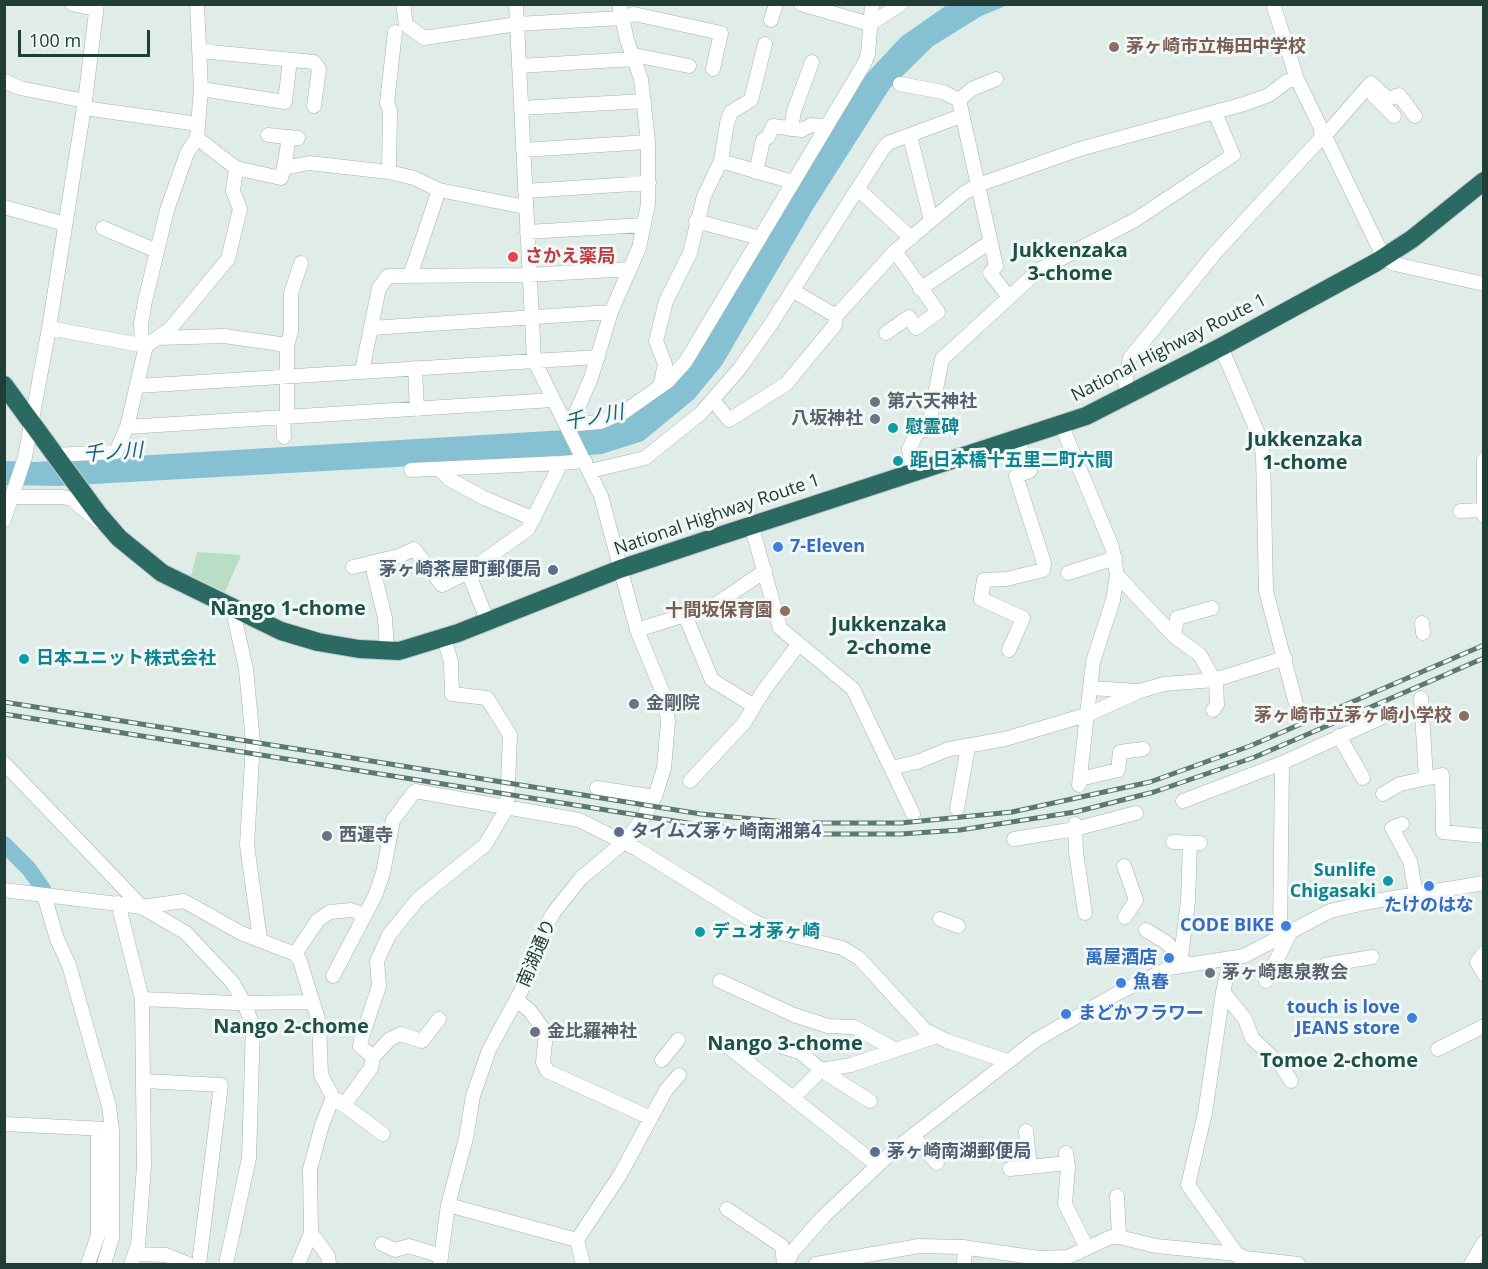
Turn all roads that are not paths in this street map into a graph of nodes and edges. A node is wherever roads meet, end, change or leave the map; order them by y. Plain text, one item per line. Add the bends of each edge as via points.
1 (72, 4) edge
2 (198, 4) edge
3 (403, 4) edge
4 (516, 4) edge
5 (776, 4) edge
6 (801, 4) edge
7 (872, 4) edge
8 (901, 4) edge
9 (1273, 4) edge
10 (96, 7) edge
11 (620, 11) edge
12 (771, 20) dead end
13 (517, 24) junction
14 (870, 24) junction
15 (395, 32) dead end
16 (765, 44) dead end
17 (200, 51) junction
18 (634, 59) junction
19 (290, 60) junction
20 (812, 62) dead end
21 (519, 66) junction
22 (688, 66) dead end
23 (714, 69) dead end
24 (1297, 79) junction
25 (996, 80) dead end
26 (4, 81) edge
27 (900, 84) dead end
28 (1366, 88) junction
29 (201, 89) junction
30 (959, 100) junction
31 (644, 101) junction
32 (85, 104) junction
33 (314, 106) dead end
34 (521, 108) junction
35 (1215, 113) junction
36 (961, 116) junction
37 (1394, 116) dead end
38 (1416, 116) dead end
39 (198, 124) junction
40 (824, 126) junction
41 (792, 129) junction
42 (1322, 134) junction
43 (268, 135) dead end
44 (910, 136) junction
45 (197, 138) junction
46 (648, 142) junction
47 (523, 150) junction
48 (721, 161) junction
49 (236, 168) junction
50 (284, 168) junction
51 (756, 171) junction
52 (389, 172) junction
53 (1484, 181) edge
54 (793, 182) junction
55 (649, 183) junction
56 (978, 185) junction
57 (858, 189) junction
58 (439, 190) junction
59 (525, 191) junction
60 (4, 207) edge
61 (525, 207) junction
62 (931, 220) junction
63 (696, 221) junction
64 (65, 224) junction
65 (644, 225) junction
66 (103, 228) dead end
67 (527, 232) junction
68 (760, 238) junction
69 (911, 238) junction
70 (990, 242) junction
71 (157, 251) junction
72 (895, 251) junction
73 (1384, 258) junction
74 (301, 263) dead end
75 (629, 269) junction
76 (528, 275) junction
77 (410, 276) junction
78 (1484, 284) edge
79 (920, 289) junction
80 (792, 290) junction
81 (1009, 297) junction
82 (611, 312) junction
83 (836, 316) junction
84 (530, 318) junction
85 (49, 328) junction
86 (371, 328) junction
87 (886, 333) dead end
88 (148, 343) junction
89 (287, 345) junction
90 (1221, 348) junction
91 (598, 357) junction
92 (534, 360) junction
93 (416, 368) junction
94 (362, 371) junction
95 (287, 376) junction
96 (4, 385) edge
97 (137, 386) junction
98 (660, 387) junction
99 (1129, 395) junction
100 (553, 400) junction
101 (713, 400) junction
102 (417, 409) junction
103 (285, 417) junction
104 (32, 423) junction
105 (1061, 424) junction
106 (566, 425) junction
107 (127, 427) junction
108 (284, 437) dead end
109 (1017, 438) junction
110 (55, 456) junction
111 (1484, 459) edge
112 (561, 463) junction
113 (588, 466) junction
114 (411, 470) dead end
115 (440, 470) junction
116 (912, 472) junction
117 (14, 496) junction
118 (1483, 510) edge
119 (1460, 511) dead end
120 (1484, 516) edge
121 (534, 519) junction
122 (4, 520) edge
123 (751, 525) junction
124 (119, 538) junction
125 (1115, 558) junction
126 (353, 567) dead end
127 (620, 569) junction
128 (765, 571) junction
129 (374, 573) dead end
130 (468, 573) junction
131 (1068, 573) dead end
132 (1117, 575) junction
133 (1212, 608) dead end
134 (237, 610) junction
135 (685, 615) junction
136 (488, 622) junction
137 (637, 630) junction
138 (1174, 636) junction
139 (444, 638) junction
140 (798, 645) junction
141 (1009, 650) dead end
142 (387, 651) junction
143 (1285, 658) junction
144 (1215, 680) junction
145 (1091, 688) junction
146 (1140, 691) junction
147 (1421, 698) dead end
148 (1296, 704) dead end
149 (754, 706) junction
150 (1212, 710) dead end
151 (1089, 714) junction
152 (1385, 716) dead end
153 (1339, 736) junction
154 (968, 747) junction
155 (1143, 749) dead end
156 (4, 763) edge
157 (1282, 763) junction
158 (891, 768) junction
159 (1362, 778) dead end
160 (1426, 778) junction
161 (690, 781) dead end
162 (597, 788) dead end
163 (1383, 794) dead end
164 (655, 798) junction
165 (1183, 801) dead end
166 (507, 808) junction
167 (957, 809) dead end
168 (1136, 813) dead end
169 (913, 814) dead end
170 (1075, 826) junction
171 (1392, 828) dead end
172 (1484, 836) edge
173 (1014, 839) dead end
174 (1173, 842) dead end
175 (623, 843) junction
176 (1124, 873) dead end
177 (1484, 883) edge
178 (4, 890) edge
179 (1416, 894) junction
180 (44, 895) junction
181 (118, 903) junction
182 (142, 907) junction
183 (1085, 913) dead end
184 (365, 915) junction
185 (1125, 917) dead end
186 (940, 919) dead end
187 (958, 926) dead end
188 (1146, 930) dead end
189 (1285, 936) junction
190 (260, 939) junction
191 (1484, 953) edge
192 (295, 954) junction
193 (1372, 957) dead end
194 (1232, 958) junction
195 (1184, 960) junction
196 (1325, 965) dead end
197 (1484, 974) edge
198 (333, 976) dead end
199 (720, 981) dead end
200 (1266, 981) dead end
201 (1223, 992) junction
202 (142, 999) junction
203 (517, 1000) junction
204 (313, 1002) junction
205 (244, 1003) junction
206 (439, 1019) dead end
207 (1484, 1026) edge
208 (937, 1036) junction
209 (678, 1040) dead end
210 (721, 1041) dead end
211 (783, 1047) dead end
212 (1438, 1048) dead end
213 (896, 1050) junction
214 (373, 1057) junction
215 (662, 1060) dead end
216 (1008, 1061) junction
217 (820, 1070) junction
218 (679, 1075) dead end
219 (144, 1081) junction
220 (1291, 1081) dead end
221 (793, 1098) junction
222 (339, 1101) junction
223 (870, 1101) dead end
224 (651, 1118) junction
225 (4, 1124) edge
226 (105, 1129) junction
227 (1026, 1131) dead end
228 (383, 1134) dead end
229 (913, 1136) junction
230 (937, 1162) dead end
231 (877, 1165) junction
232 (1030, 1167) junction
233 (1010, 1169) dead end
234 (1117, 1196) dead end
235 (448, 1205) junction
236 (727, 1209) dead end
237 (311, 1233) junction
238 (1119, 1237) junction
239 (577, 1240) junction
240 (1484, 1242) edge
241 (382, 1244) dead end
242 (965, 1247) junction
243 (1087, 1248) junction
244 (879, 1258) edge
245 (133, 1259) edge
246 (1241, 1259) edge
247 (441, 1260) edge
248 (1069, 1261) edge
249 (88, 1264) edge
250 (104, 1264) edge
251 (188, 1264) edge
252 (199, 1264) edge
253 (226, 1264) edge
254 (298, 1264) edge
255 (329, 1264) edge
256 (583, 1264) edge
257 (785, 1264) edge
258 (816, 1264) edge
259 (964, 1264) edge
260 (1298, 1264) edge
261 (1471, 1264) edge

1 - 10 street
2 - 17 street
3 - 13 street via 406,25 424,38
4 - 13 street, 南湖通り
5 - 12 street
6 - 14 street
7 - 14 street
8 - 14 street
9 - 24 street
10 - 32 street
11 - 13 street
11 - 18 street
11 - 23 street via 721,33
13 - 21 street, 南湖通り
14 - 40 street via 864,64
15 - 52 street via 387,103
16 - 48 street via 751,100 731,112
17 - 19 street
17 - 29 street
18 - 21 street
18 - 22 street via 640,56
18 - 31 street
19 - 29 street via 285,102
19 - 33 street via 314,62 319,69
20 - 41 street via 794,111
21 - 34 street, 南湖通り
24 - 35 street via 1269,94
24 - 42 street
25 - 30 street via 972,89
26 - 32 street
27 - 30 street via 943,92
28 - 37 street
28 - 38 street via 1371,83 1388,99 1399,95
28 - 42 street
29 - 39 street
30 - 36 street
31 - 34 street
31 - 46 street
32 - 39 street
32 - 64 street
34 - 47 street, 南湖通り
35 - 56 street via 1080,149
35 - 81 street via 1233,155 1135,220 1039,270
36 - 44 street
36 - 56 street
39 - 45 street
40 - 41 street
40 - 54 street
41 - 51 street via 773,126 763,140
42 - 73 street
42 - 99 street via 1215,253 1130,358 1125,383
43 - 50 street via 293,138
44 - 57 street via 888,143
44 - 62 street
45 - 49 street
45 - 71 street via 175,183
46 - 47 street
46 - 55 street
47 - 59 street, 南湖通り
48 - 51 street
48 - 63 street
49 - 50 street via 281,178
49 - 88 street via 233,191 240,209 228,259 170,329
50 - 52 street via 309,163
51 - 54 street
52 - 58 street
53 - 73 highway, National Highway Route 1
54 - 68 street
55 - 59 street
55 - 65 street
56 - 62 street
56 - 70 street
57 - 69 street
57 - 80 street
58 - 61 street
58 - 77 street
59 - 61 street, 南湖通り
60 - 64 street
61 - 67 street, 南湖通り
62 - 69 street
63 - 68 street
63 - 98 street via 690,253 666,301 656,340 665,364
64 - 85 street
65 - 67 street
65 - 75 street
66 - 71 street
67 - 76 street, 南湖通り
68 - 98 street via 686,361
69 - 72 street
70 - 79 street
70 - 81 street via 996,266 990,273
71 - 88 street via 141,324
72 - 79 street
72 - 83 street
73 - 78 street via 1395,264
73 - 90 highway, National Highway Route 1
74 - 89 street via 291,293
75 - 76 street
75 - 82 street
76 - 77 street
76 - 84 street, 南湖通り
77 - 86 street via 388,276 379,288
79 - 87 street via 938,312 916,328 909,317
80 - 83 street
80 - 101 street via 765,333
81 - 116 street via 942,359 928,429 916,433 909,449
82 - 84 street
82 - 91 street
83 - 101 street via 835,325 786,384 729,420
84 - 86 street
84 - 92 street, 南湖通り
85 - 88 street
85 - 104 street
86 - 94 street
88 - 89 street via 224,336
88 - 97 street
89 - 95 street
90 - 99 highway, National Highway Route 1
90 - 143 street via 1260,438 1266,591
91 - 92 street
91 - 106 street via 574,417
92 - 93 street
92 - 100 street, 南湖通り
93 - 94 street
93 - 102 street
94 - 95 street
95 - 97 street
95 - 103 street
96 - 104 highway, National Highway Route 1
97 - 107 street
98 - 106 street via 624,412 600,422
99 - 105 highway, National Highway Route 1
100 - 102 street
100 - 106 street, 南湖通り
101 - 113 street via 651,454
102 - 103 street
103 - 107 street
103 - 108 street
104 - 110 highway, National Highway Route 1
104 - 117 street
105 - 109 highway, National Highway Route 1
105 - 125 street
106 - 113 street, 南湖通り
107 - 110 street via 116,452
109 - 116 highway, National Highway Route 1
109 - 141 street via 1030,471 1016,477 1044,563 1043,570 984,580 981,599 1023,618
110 - 124 highway, National Highway Route 1
111 - 118 street
112 - 113 street
112 - 115 street
112 - 121 street
113 - 127 street, 南湖通り via 601,496
114 - 115 street
115 - 121 street via 484,498
116 - 123 highway, National Highway Route 1
117 - 122 street
117 - 124 street via 71,499
118 - 119 street
118 - 120 street
121 - 130 street via 522,535
123 - 127 highway, National Highway Route 1
123 - 128 street
124 - 134 highway, National Highway Route 1 via 162,573
125 - 131 street
125 - 132 street
126 - 130 street via 414,549 442,585
127 - 136 highway, National Highway Route 1
127 - 137 street, 南湖通り
128 - 135 street via 712,606
128 - 140 street via 776,621
129 - 142 street via 385,618
130 - 136 street
132 - 138 street
132 - 145 street via 1093,662
133 - 138 street via 1177,618
134 - 142 highway, National Highway Route 1 via 308,640
134 - 190 street via 235,620 246,669 253,742 247,845
135 - 137 street
135 - 149 street via 712,680
136 - 139 highway, National Highway Route 1
137 - 164 street, 南湖通り via 668,710 664,768
138 - 144 street via 1200,655
139 - 142 highway, National Highway Route 1
139 - 166 street via 451,662 452,694 487,698 510,735
140 - 149 street
140 - 158 street via 853,689
143 - 144 street
143 - 148 street
144 - 146 street via 1164,684
144 - 150 street via 1217,705
145 - 146 street
145 - 151 street
146 - 151 street
147 - 160 street
149 - 161 street via 744,723
151 - 154 street
151 - 155 street via 1079,782 1118,770 1120,752
152 - 153 street
153 - 157 street
153 - 159 street
154 - 158 street
154 - 167 street
156 - 182 street
157 - 165 street
157 - 189 street
158 - 169 street
160 - 163 street via 1400,784
160 - 172 street via 1442,775 1443,832
162 - 164 street
164 - 175 street, 南湖通り
166 - 175 street via 579,820
166 - 184 street via 415,791 393,820 384,873
166 - 214 street via 485,845 418,899 389,935 377,961 379,986 360,1046
168 - 170 street
170 - 173 street
170 - 183 street
171 - 179 street via 1410,861
174 - 195 street via 1195,843
175 - 203 street, 南湖通り via 565,896 545,927
175 - 208 street via 753,921 781,933 842,948 859,958 925,1030
176 - 185 street via 1136,900
177 - 179 street
178 - 180 street
179 - 189 street via 1330,911
180 - 181 street
180 - 226 street via 69,965 107,1097
181 - 182 street
181 - 202 street
182 - 190 street via 184,901 241,933
182 - 205 street via 186,933 233,983
184 - 192 street via 351,910 330,912 318,920
184 - 198 street
186 - 187 street
188 - 195 street
189 - 194 street
189 - 200 street
190 - 192 street
191 - 197 street via 1477,962
192 - 204 street
193 - 196 street
194 - 195 street
194 - 201 street
195 - 216 street via 1053,1029
199 - 213 street via 794,1015 828,1026 854,1027
201 - 220 street via 1245,1019 1252,1038
201 - 246 street via 1208,1094 1188,1185
202 - 205 street
202 - 219 street
203 - 224 street via 546,1033 543,1062 547,1071
203 - 235 street, 南湖通り via 480,1073
204 - 205 street
204 - 222 street via 319,1023 321,1075
205 - 253 street via 253,1026 249,1158
206 - 214 street via 422,1041 401,1034 390,1039
207 - 212 street
208 - 213 street
208 - 216 street
209 - 215 street
210 - 221 street
211 - 217 street via 800,1052
213 - 217 street via 851,1065
214 - 222 street via 364,1079
216 - 229 street
217 - 221 street
217 - 223 street
218 - 224 street
219 - 245 street via 144,1166
219 - 252 street via 221,1085
221 - 231 street
222 - 228 street
222 - 237 street via 322,1125 310,1169
224 - 239 street via 620,1175
225 - 226 street
226 - 249 street via 98,1235
226 - 250 street via 112,1238
227 - 232 street
229 - 230 street
229 - 231 street
231 - 257 street via 824,1217
232 - 233 street
232 - 243 street via 1066,1158 1064,1200
234 - 238 street
235 - 239 street
235 - 247 street, 南湖通り
236 - 257 street via 782,1246
237 - 254 street
237 - 255 street via 328,1256
238 - 243 street
238 - 246 street
239 - 256 street
240 - 261 street
241 - 247 street via 395,1250 409,1246
242 - 244 street via 919,1246
242 - 248 street
242 - 259 street
243 - 248 street
244 - 258 street
245 - 251 street via 166,1255
246 - 260 street

